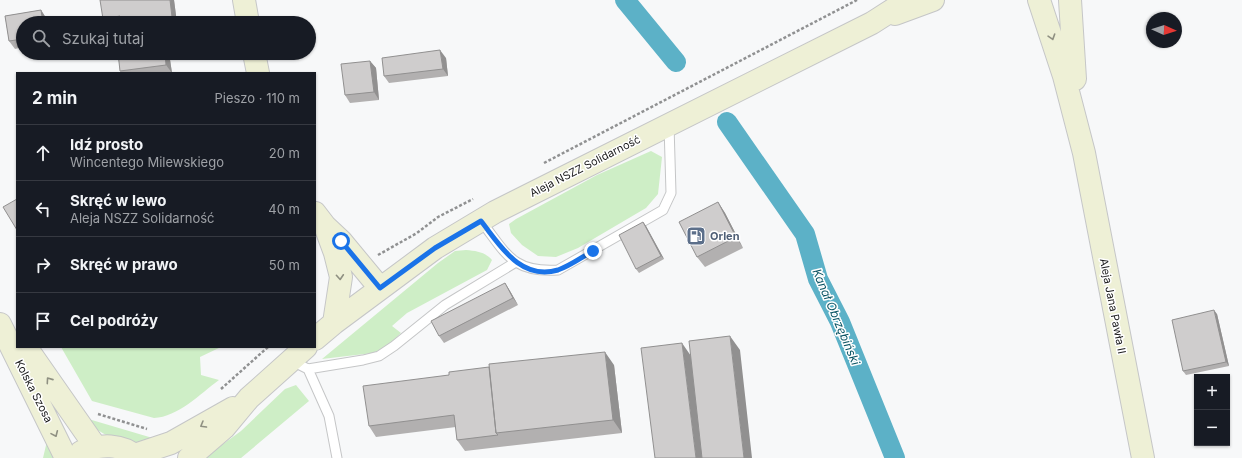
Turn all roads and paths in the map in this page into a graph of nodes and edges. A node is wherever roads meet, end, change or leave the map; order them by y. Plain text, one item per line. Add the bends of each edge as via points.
1 (244, 0) edge
2 (908, 0) edge
3 (933, 0) edge
4 (1039, 0) edge
5 (1070, 0) edge
6 (247, 16) edge
7 (872, 23) junction
8 (255, 60) edge
9 (258, 72) edge
10 (669, 124) junction
11 (1084, 153) junction
12 (320, 220) edge
13 (481, 221) junction
14 (516, 262) junction
15 (380, 288) junction
16 (0, 310) edge
17 (334, 323) junction
18 (0, 324) edge
19 (16, 333) edge
20 (316, 338) edge
21 (27, 348) edge
22 (267, 348) edge
23 (301, 359) edge
24 (217, 394) dead end
25 (249, 398) junction
26 (97, 414) dead end
27 (149, 429) dead end
28 (95, 446) junction
29 (136, 457) edge
30 (66, 458) edge
31 (74, 458) edge
32 (189, 458) edge
33 (337, 458) edge
34 (1143, 458) edge

1 - 6 street
2 - 7 street, Aleja NSZZ Solidarność
3 - 7 street, Aleja NSZZ Solidarność
4 -> 11 street, Aleja Jana Pawła II via 1064,76
5 - 11 street, Aleja Jana Pawła II via 1072,59
7 - 10 street, Aleja NSZZ Solidarność
8 - 9 street
10 - 13 street, Aleja NSZZ Solidarność
10 - 14 lane via 671,193 663,210 558,270 541,271 522,267
11 - 34 street, Aleja Jana Pawła II
12 - 15 street
12 -> 17 street via 335,253 341,277
13 - 14 lane
13 - 15 street, Aleja NSZZ Solidarność via 435,248
14 - 23 lane via 445,304 379,356 357,361
15 - 17 street, Aleja NSZZ Solidarność
16 - 19 street
17 - 20 street, Aleja NSZZ Solidarność
18 -> 30 street, Kolska Szosa
28 -> 21 street, Kolska Szosa
22 - 24 path
23 - 25 street
23 - 33 lane via 329,416
25 -> 29 street via 171,444
25 - 32 street via 224,428
26 - 27 path
28 - 29 street via 122,448
28 - 31 street

